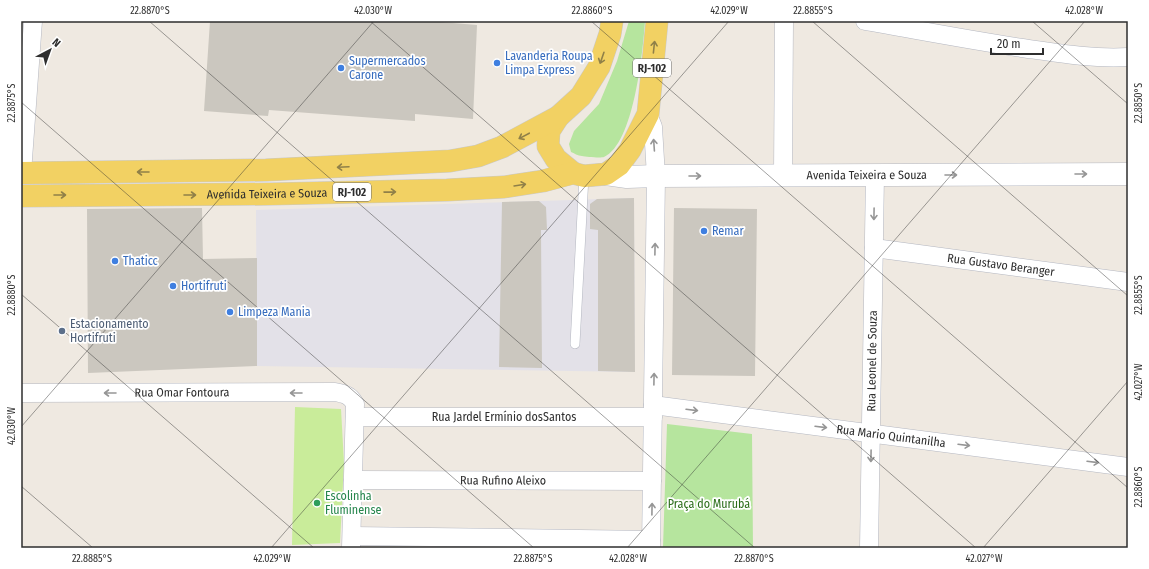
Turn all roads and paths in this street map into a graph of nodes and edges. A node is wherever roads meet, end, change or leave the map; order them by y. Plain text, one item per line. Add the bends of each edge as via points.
1 (33, 21) edge
2 (612, 21) edge
3 (657, 21) edge
4 (784, 21) edge
5 (865, 21) edge
6 (1128, 57) edge
7 (648, 114) junction
8 (558, 117) junction
9 (22, 173) edge
10 (579, 174) junction
11 (606, 174) junction
12 (1128, 174) edge
13 (783, 175) junction
14 (875, 175) junction
15 (656, 176) junction
16 (21, 196) edge
17 (874, 248) junction
18 (1128, 282) edge
19 (575, 344) dead end
20 (21, 394) edge
21 (653, 411) junction
22 (355, 417) junction
23 (871, 433) junction
24 (1128, 467) edge
25 (353, 480) junction
26 (652, 481) junction
27 (352, 542) edge
28 (651, 544) edge
29 (869, 548) edge

1 - 9 street
2 -> 8 main road, RJ-102 via 599,67 581,96
7 -> 3 main road, RJ-102
4 - 13 street
5 - 6 street via 1079,56
7 - 11 main road, RJ-102 via 630,150 619,165
15 -> 7 street via 653,127
8 -> 9 main road, Avenida Teixeira e Souza / RJ-102 via 502,147 478,156 450,161 266,170
8 - 10 main road via 549,131 548,146 556,159
10 - 11 main road, Avenida Teixeira e Souza / RJ-102
16 -> 10 main road, Avenida Teixeira e Souza / RJ-102 via 271,194 504,188
10 - 19 lane
11 - 15 street, Avenida Teixeira e Souza via 627,177
14 -> 12 street, Avenida Teixeira e Souza
13 - 14 street, Avenida Teixeira e Souza
15 -> 13 street, Avenida Teixeira e Souza
14 -> 17 street, Rua Leonel de Souza
21 -> 15 street
17 - 18 street, Rua Gustavo Beranger
17 - 23 street, Rua Leonel de Souza
22 -> 20 street, Rua Omar Fontoura via 355,404 351,398 335,392
21 - 22 street, Rua Jardel Ermínio dosSantos
21 -> 23 street, Rua Mario Quintanilha
21 - 26 street
22 - 25 street
23 -> 24 street, Rua Mario Quintanilha
23 -> 29 street, Rua Leonel de Souza
25 - 26 street, Rua Rufino Aleixo
25 - 27 street
28 -> 26 street
27 - 28 street

